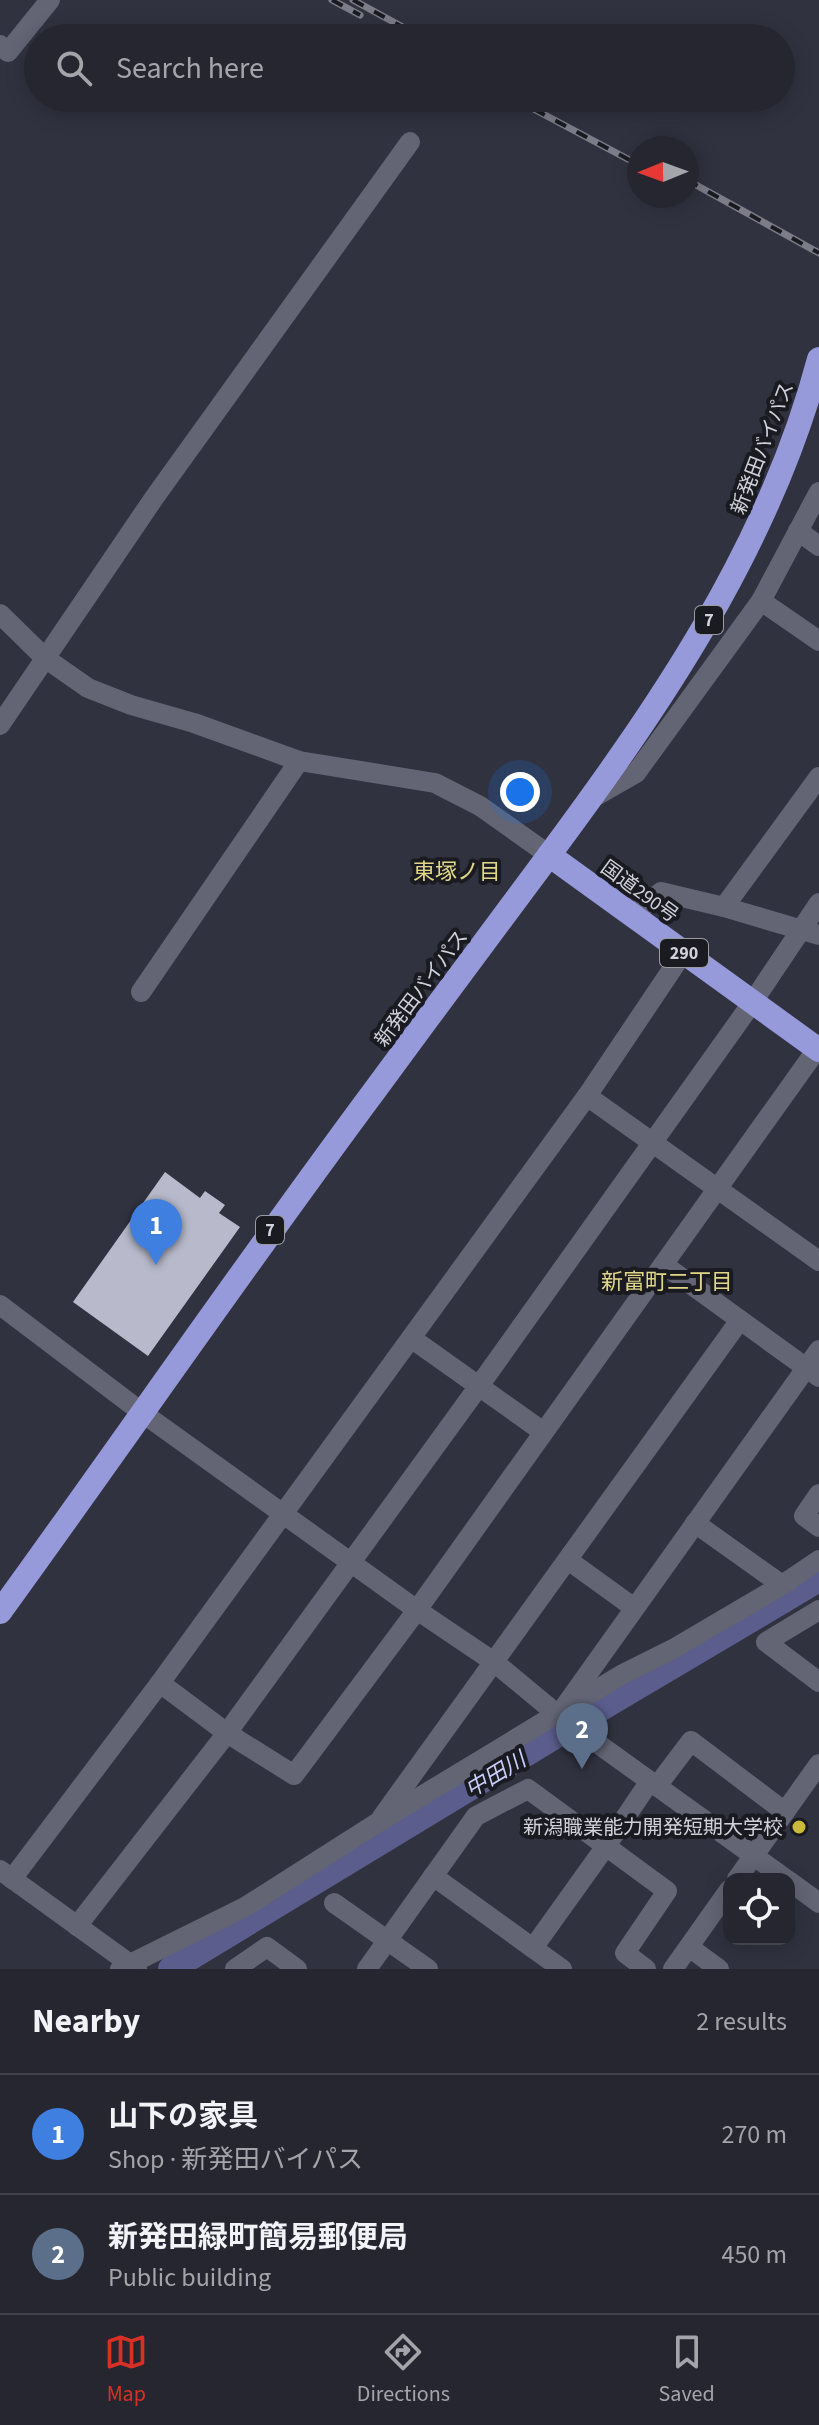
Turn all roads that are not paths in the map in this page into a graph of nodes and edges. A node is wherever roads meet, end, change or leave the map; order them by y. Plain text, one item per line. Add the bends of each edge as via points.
1 (50, 0) edge
2 (31, 24) edge
3 (24, 32) edge
4 (0, 45) edge
5 (410, 142) dead end
6 (819, 359) edge
7 (819, 492) edge
8 (798, 531) junction
9 (819, 546) edge
10 (761, 601) junction
11 (0, 614) edge
12 (819, 641) edge
13 (45, 658) junction
14 (0, 725) edge
15 (299, 761) junction
16 (819, 777) edge
17 (594, 797) junction
18 (549, 855) junction
19 (819, 903) edge
20 (724, 907) junction
21 (633, 915) junction
22 (810, 932) edge
23 (683, 953) junction
24 (141, 992) dead end
25 (752, 1003) junction
26 (818, 1050) edge
27 (587, 1096) junction
28 (652, 1142) junction
29 (718, 1189) junction
30 (819, 1261) edge
31 (664, 1265) junction
32 (0, 1305) edge
33 (740, 1320) junction
34 (411, 1338) junction
35 (819, 1350) edge
36 (812, 1372) edge
37 (479, 1386) junction
38 (144, 1414) junction
39 (542, 1431) junction
40 (819, 1494) edge
41 (284, 1513) junction
42 (695, 1523) junction
43 (819, 1527) edge
44 (568, 1560) junction
45 (819, 1560) edge
46 (351, 1562) junction
47 (782, 1585) junction
48 (633, 1607) junction
49 (417, 1610) junction
50 (819, 1610) edge
51 (0, 1612) edge
52 (494, 1662) junction
53 (819, 1682) edge
54 (160, 1683) junction
55 (561, 1718) junction
56 (227, 1733) junction
57 (819, 1764) edge
58 (653, 1784) junction
59 (785, 1812) junction
60 (377, 1823) junction
61 (606, 1846) junction
62 (753, 1856) junction
63 (741, 1873) edge
64 (777, 1873) edge
65 (6, 1874) edge
66 (433, 1876) junction
67 (795, 1886) edge
68 (723, 1899) edge
69 (334, 1903) dead end
70 (819, 1903) edge
71 (77, 1926) junction
72 (388, 1940) junction
73 (689, 1947) junction
74 (533, 1948) junction
75 (129, 1967) edge
76 (235, 1969) edge
77 (297, 1969) edge
78 (367, 1969) edge
79 (428, 1969) edge
80 (562, 1969) edge
81 (646, 1969) edge
82 (673, 1969) edge
83 (719, 1969) edge

1 - 2 street
3 - 4 street via 8,52
5 - 13 street
6 - 17 highway, 新発田バイパス / 7 via 793,442 733,578 675,677
7 - 8 street
8 - 9 street
8 - 10 street
10 - 12 street
10 - 17 street via 636,773
11 - 13 street
13 - 14 street
13 - 15 street via 88,688
15 - 18 street via 435,783 480,806
15 - 24 street
16 - 20 street
17 - 18 highway, 新発田バイパス / 7
18 - 21 highway, 国道290号 / 290
18 - 38 highway, 新発田バイパス / 7 via 272,1227
19 - 22 street
20 - 21 street via 661,892
20 - 22 street
21 - 23 highway, 国道290号 / 290
22 - 25 street
23 - 25 highway, 国道290号 / 290
23 - 27 street
25 - 26 highway, 国道290号 / 290
25 - 28 street
26 - 29 street
27 - 28 street
27 - 34 street
28 - 29 street
28 - 37 street
29 - 30 street
29 - 31 street
31 - 33 street
31 - 39 street
32 - 38 street
33 - 36 street
33 - 44 street
34 - 37 street
34 - 41 street
35 - 36 street
36 - 42 street
37 - 39 street
37 - 46 street
38 - 41 street
38 - 51 highway, 新発田バイパス / 7
39 - 49 street
40 - 43 street via 804,1516
41 - 46 street
41 - 54 street
42 - 47 street
42 - 48 street
44 - 48 street
44 - 52 street
45 - 47 street
46 - 49 street
46 - 56 street
47 - 55 street via 621,1675
48 - 55 street
49 - 52 street
49 - 56 street via 294,1775
50 - 53 street via 766,1642
52 - 55 street
52 - 60 street
54 - 56 street
54 - 65 street
55 - 58 street
55 - 60 street
56 - 71 street
57 - 59 street
58 - 59 street via 691,1741
58 - 61 street
58 - 62 street
59 - 62 street
60 - 75 street via 245,1907
61 - 66 street via 528,1789 476,1816
61 - 74 street
61 - 81 street via 667,1891 625,1953
62 - 63 street
62 - 64 street
65 - 71 street
66 - 72 street
66 - 74 street
67 - 70 street
68 - 73 street
69 - 72 street
71 - 75 street
72 - 78 street
72 - 79 street
73 - 82 street
73 - 83 street
74 - 80 street
76 - 77 street via 267,1947

